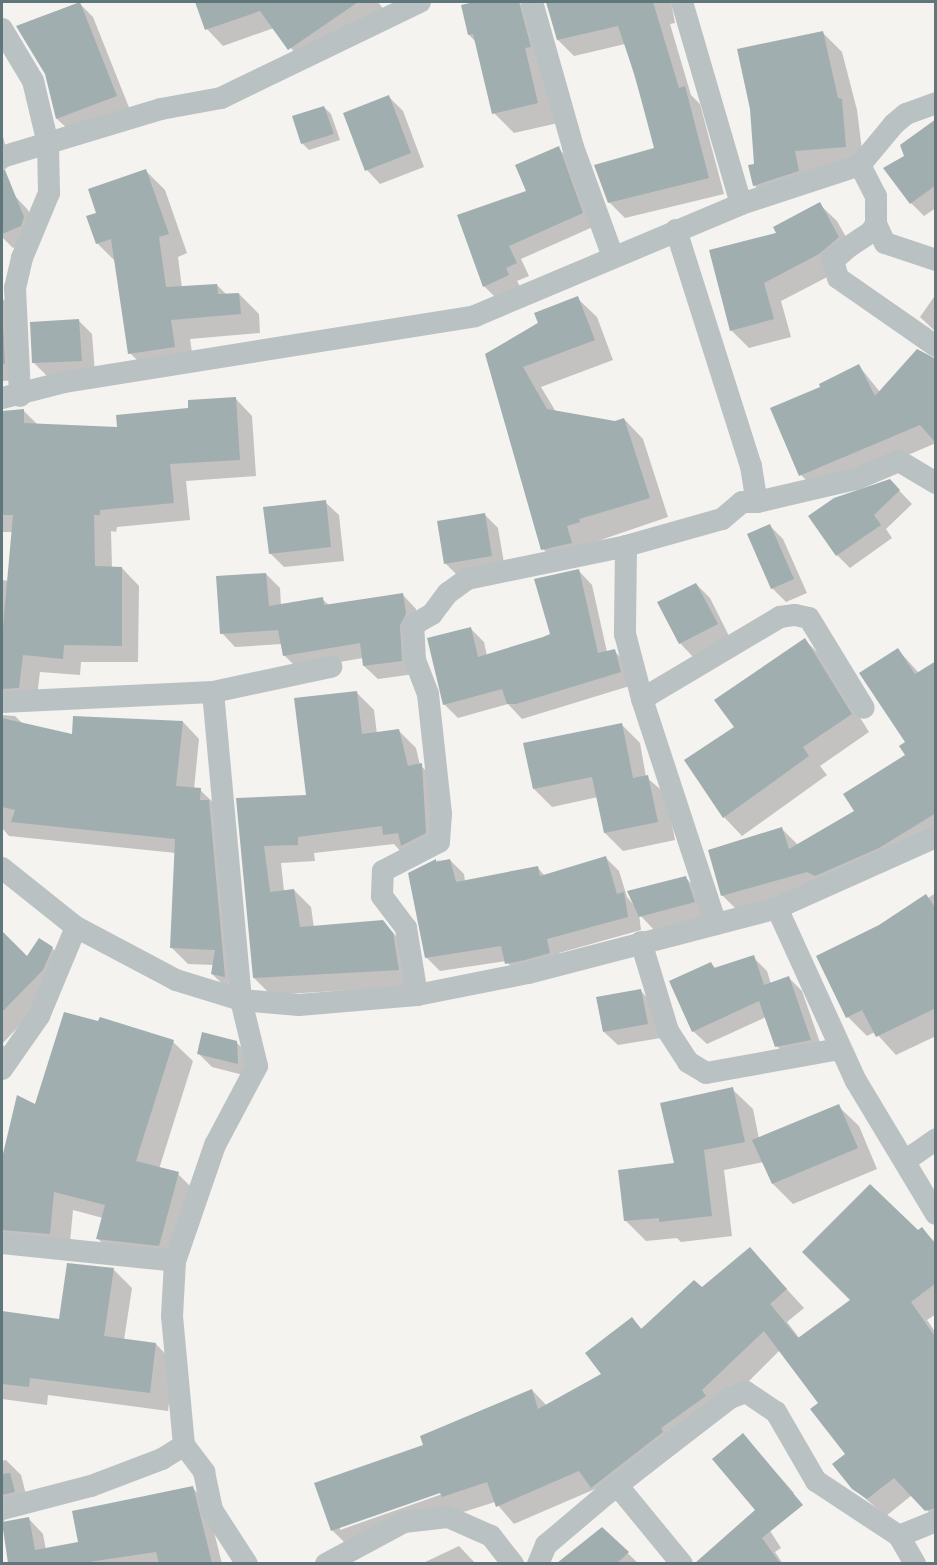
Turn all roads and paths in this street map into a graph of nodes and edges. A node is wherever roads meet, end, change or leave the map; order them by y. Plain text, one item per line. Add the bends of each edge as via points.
1 (420, 2) edge
2 (532, 2) edge
3 (682, 2) edge
4 (392, 7) edge
5 (2, 28) edge
6 (936, 103) edge
7 (48, 144) junction
8 (2, 157) edge
9 (860, 165) junction
10 (741, 204) junction
11 (876, 224) junction
12 (676, 230) junction
13 (613, 257) junction
14 (936, 261) edge
15 (936, 346) edge
16 (11, 397) edge
17 (936, 483) edge
18 (757, 502) junction
19 (626, 546) junction
20 (331, 667) dead end
21 (213, 692) junction
22 (642, 699) junction
23 (2, 702) edge
24 (864, 708) dead end
25 (936, 837) edge
26 (2, 868) edge
27 (777, 908) junction
28 (716, 924) junction
29 (76, 927) junction
30 (641, 942) junction
31 (417, 995) junction
32 (241, 1000) junction
33 (840, 1049) junction
34 (2, 1069) edge
35 (936, 1139) edge
36 (904, 1161) junction
37 (936, 1214) edge
38 (2, 1243) edge
39 (175, 1260) junction
40 (184, 1445) junction
41 (617, 1485) junction
42 (2, 1509) edge
43 (936, 1521) edge
44 (899, 1536) junction
45 (248, 1563) edge
46 (326, 1563) edge
47 (513, 1563) edge
48 (538, 1563) edge
49 (682, 1563) edge
50 (915, 1563) edge

1 - 4 street
2 - 13 street via 573,147
3 - 10 street
4 - 7 street via 221,98 161,109
5 - 7 street via 33,81
6 - 9 street via 906,114
7 - 8 street
7 - 16 street via 49,193 22,258 15,288
9 - 10 street
9 - 11 street via 876,196
10 - 12 street
11 - 14 street via 885,243
11 - 15 street via 871,232 832,258 838,278
12 - 13 street
12 - 18 street via 751,466
13 - 16 street via 476,315 65,382
17 - 18 street via 899,461 856,479
18 - 19 street via 742,502 722,519
19 - 22 street via 625,634
19 - 31 street via 467,579 448,593 432,614 413,625 415,660 428,694 441,814 439,842 383,871 382,896 406,928
20 - 21 street
21 - 23 street
21 - 32 street
22 - 24 street via 780,618 795,615 809,618
22 - 28 street
25 - 27 street
26 - 29 street
27 - 28 street
27 - 33 street
28 - 30 street
29 - 32 street via 176,980
29 - 34 street via 66,959 39,1016
30 - 31 street via 528,973
30 - 33 street via 668,1031 688,1062 706,1073
31 - 32 street via 299,1005
32 - 39 street via 257,1066 214,1145
33 - 36 street
35 - 36 street
36 - 37 street
38 - 39 street
39 - 40 street via 172,1316
40 - 42 street via 162,1459 91,1486
40 - 45 street via 204,1472 212,1510
41 - 44 street via 730,1398 746,1392 776,1412 816,1481
41 - 48 street via 546,1545
41 - 49 street
43 - 44 street
44 - 50 street
46 - 47 street via 404,1522 448,1517 491,1536

